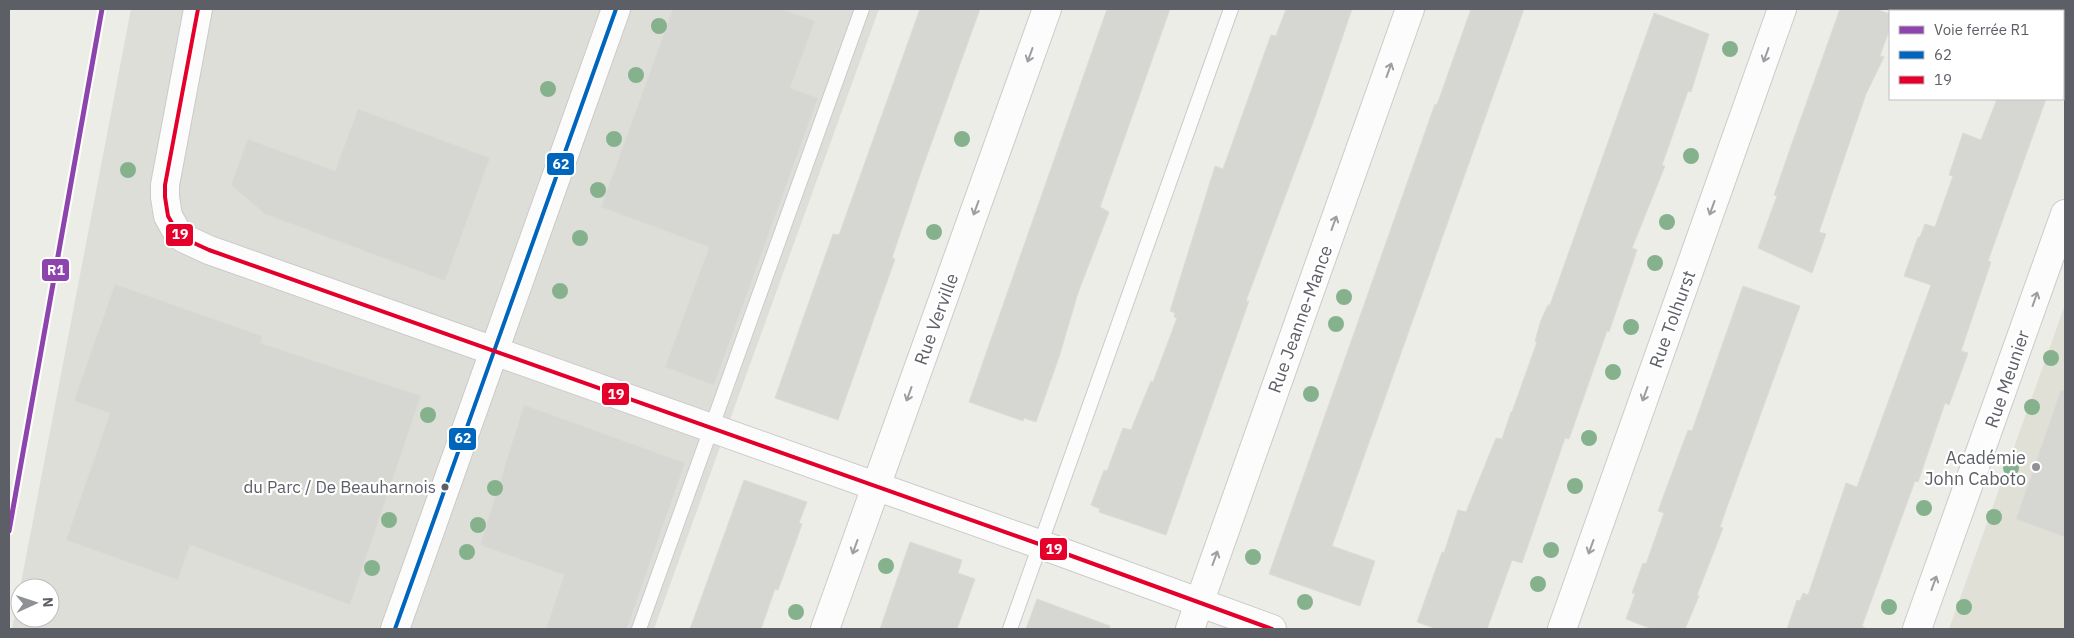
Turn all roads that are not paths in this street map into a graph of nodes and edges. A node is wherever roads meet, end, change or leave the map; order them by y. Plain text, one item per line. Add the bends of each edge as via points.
1 (198, 9) edge
2 (616, 9) edge
3 (862, 9) edge
4 (1047, 9) edge
5 (1231, 9) edge
6 (1410, 9) edge
7 (1782, 9) edge
8 (2065, 214) edge
9 (494, 351) junction
10 (712, 428) junction
11 (876, 486) junction
12 (1039, 544) junction
13 (1199, 604) junction
14 (395, 629) edge
15 (639, 629) edge
16 (826, 629) edge
17 (1010, 629) edge
18 (1190, 629) edge
19 (1272, 629) edge
20 (1562, 629) edge
21 (1917, 629) edge

1 - 9 street via 165,185 171,223 183,238
2 - 9 street
3 - 10 lane
4 -> 11 street, Rue Verville
5 - 12 lane
13 -> 6 street, Rue Jeanne-Mance
7 -> 20 street, Rue Tolhurst
21 -> 8 street, Rue Meunier
9 - 10 street
9 - 14 street
10 - 11 street
10 - 15 lane
11 - 12 street
11 -> 16 street, Rue Verville
12 - 13 street
12 - 17 lane
13 - 18 street, Rue Jeanne-Mance
13 - 19 street

